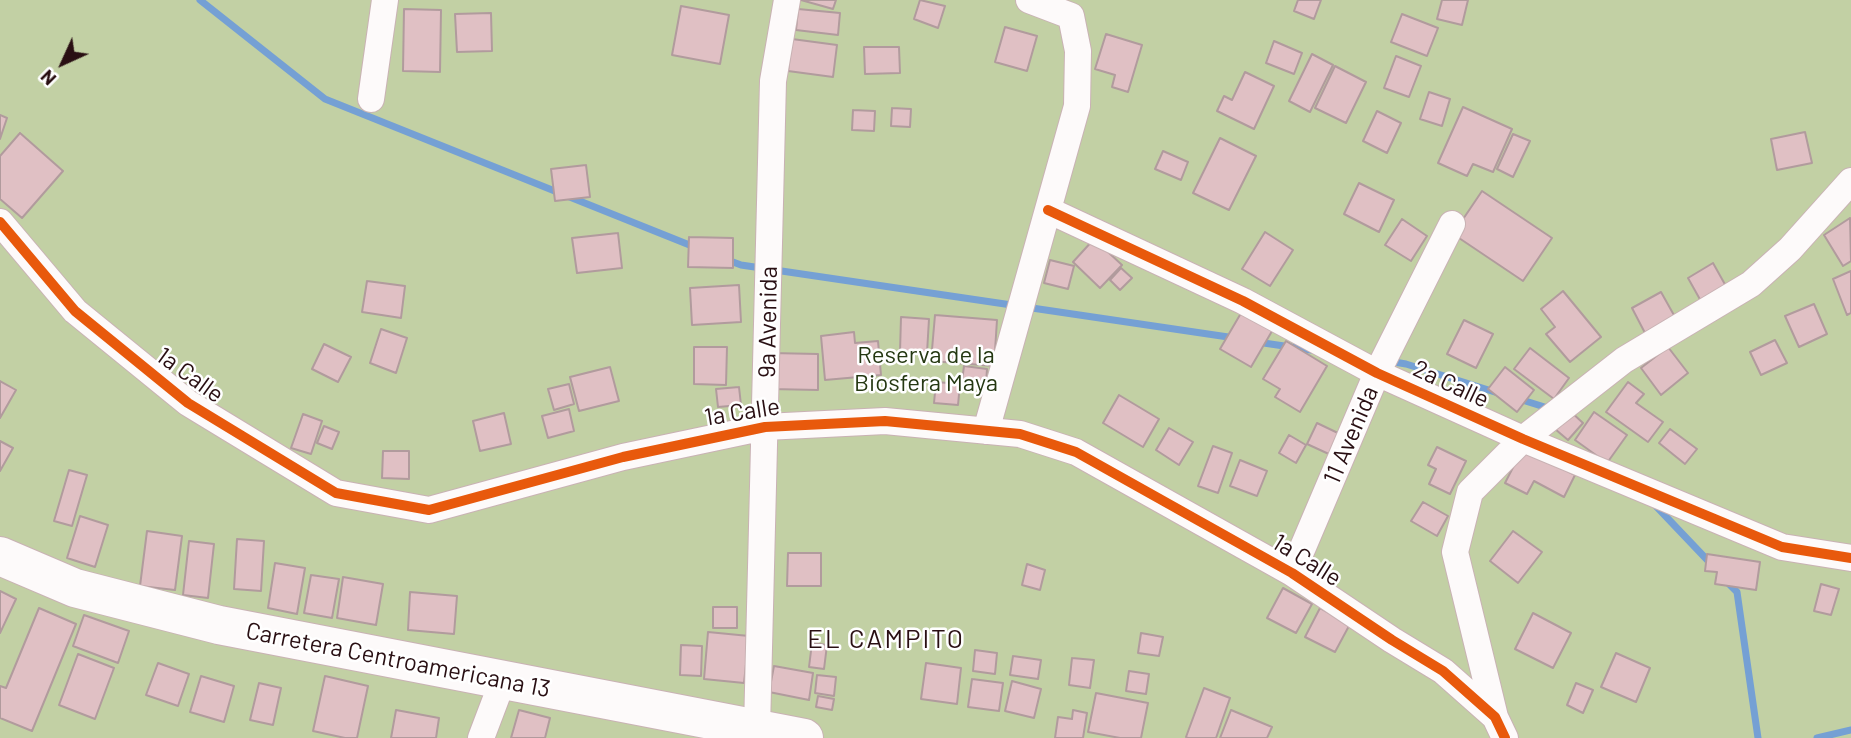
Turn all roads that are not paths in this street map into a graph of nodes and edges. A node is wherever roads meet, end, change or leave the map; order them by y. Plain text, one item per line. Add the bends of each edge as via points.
1 (384, 0) edge
2 (787, 0) edge
3 (1029, 0) edge
4 (371, 99) dead end
5 (1851, 181) edge
6 (1048, 210) junction
7 (0, 222) edge
8 (1452, 224) dead end
9 (1377, 373) junction
10 (765, 427) junction
11 (986, 432) junction
12 (1523, 439) junction
13 (0, 556) edge
14 (1851, 558) edge
15 (1292, 573) junction
16 (503, 680) junction
17 (1500, 727) edge
18 (757, 729) junction
19 (481, 738) edge
20 (803, 738) edge

1 - 4 street
2 - 10 street, 9a Avenida via 773,81
3 - 6 street via 1071,16 1078,51 1077,106
5 - 12 street via 1751,284 1625,359
6 - 9 street, 2a Calle via 1243,301
6 - 11 street
7 - 10 street, 1a Calle via 75,311 188,403 337,493 429,510 624,457
8 - 9 street, 11 Avenida
9 - 12 street, 2a Calle
9 - 15 street, 11 Avenida
10 - 11 street, 1a Calle via 885,421
10 - 18 street, 9a Avenida
11 - 15 street, 1a Calle via 1020,434 1076,452
12 - 14 street, 2a Calle via 1782,547
12 - 17 street via 1470,492 1455,552
13 - 16 highway, Carretera Centroamericana 13 via 75,588 219,625
15 - 17 street, 1a Calle via 1443,671
16 - 18 highway, Carretera Centroamericana 13
16 - 19 street
18 - 20 highway, Carretera Centroamericana 13

